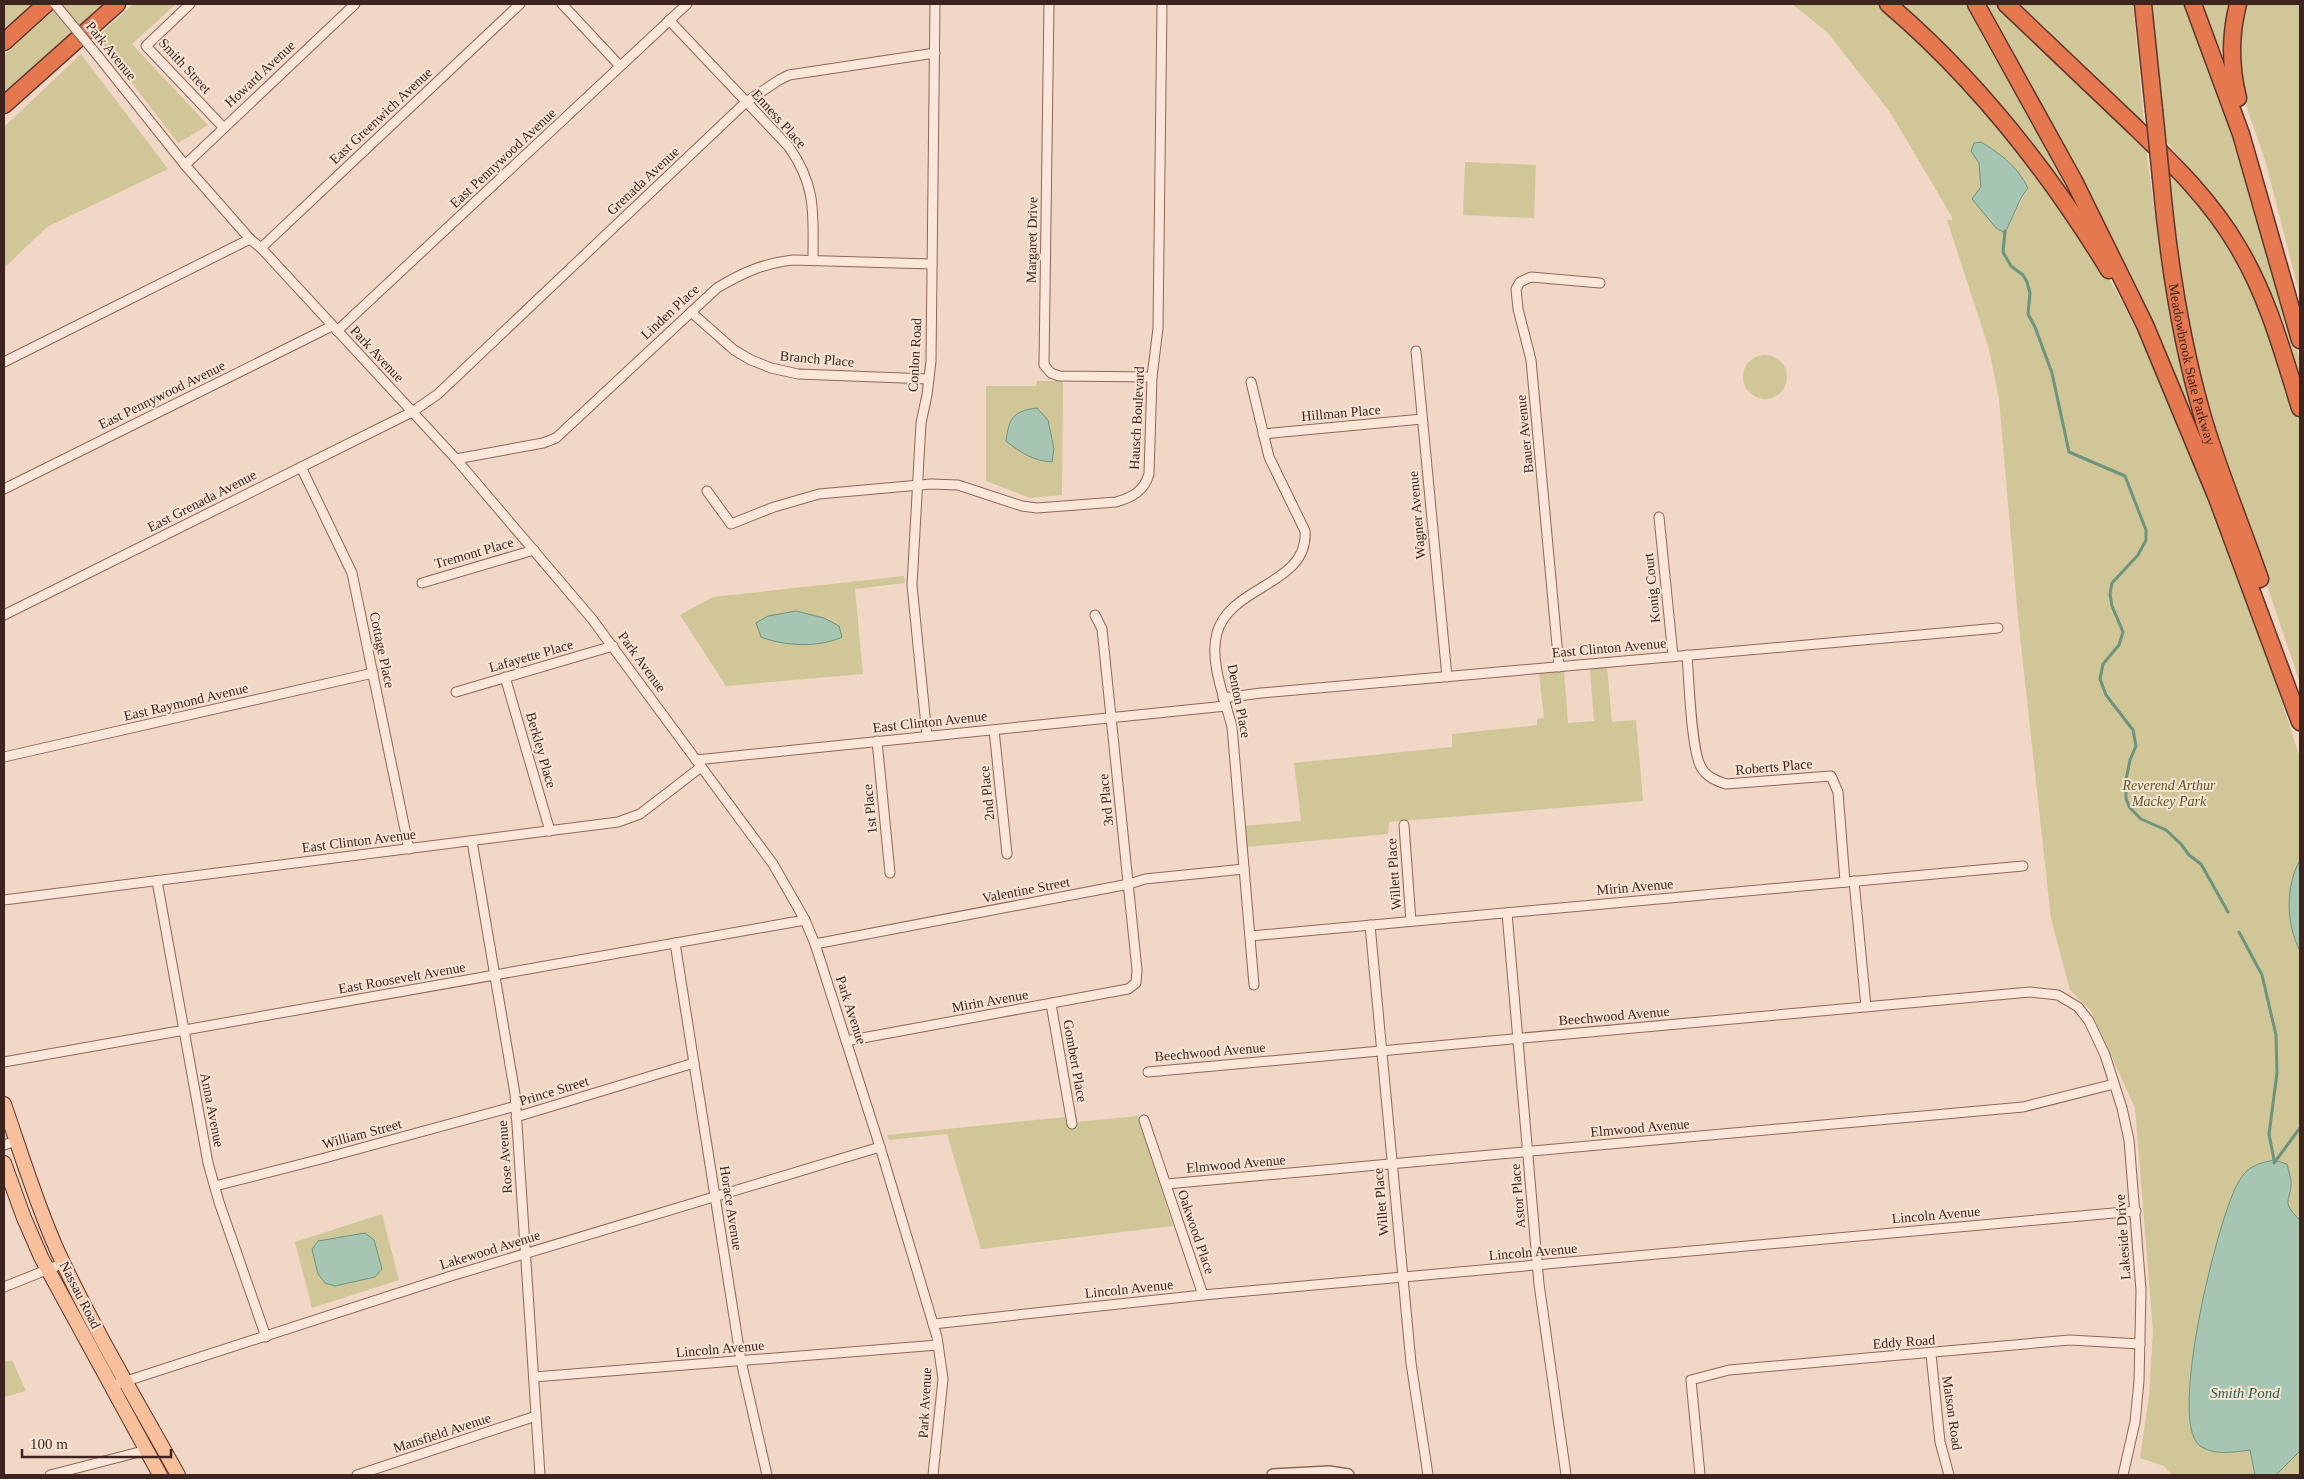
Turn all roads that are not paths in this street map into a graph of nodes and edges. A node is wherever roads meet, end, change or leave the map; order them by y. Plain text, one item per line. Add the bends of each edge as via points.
1 (46, 4) edge
2 (55, 4) edge
3 (117, 4) edge
4 (190, 4) edge
5 (355, 4) edge
6 (520, 4) edge
7 (562, 4) edge
8 (687, 4) edge
9 (935, 4) edge
10 (1049, 4) edge
11 (1162, 4) edge
12 (1888, 4) edge
13 (1976, 4) edge
14 (2006, 4) edge
15 (2143, 4) edge
16 (2193, 4) edge
17 (2238, 4) edge
18 (670, 20) junction
19 (4, 42) edge
20 (935, 53) junction
21 (620, 66) junction
22 (746, 102) junction
23 (4, 105) edge
24 (223, 127) junction
25 (184, 165) junction
26 (2252, 169) junction
27 (250, 239) junction
28 (261, 248) junction
29 (813, 260) junction
30 (932, 264) junction
31 (1600, 283) dead end
32 (692, 312) junction
33 (335, 328) junction
34 (2300, 340) edge
35 (1416, 351) dead end
36 (4, 362) edge
37 (2165, 375) junction
38 (1152, 377) junction
39 (929, 379) junction
40 (1252, 382) dead end
41 (2300, 408) edge
42 (412, 412) junction
43 (1422, 419) junction
44 (1263, 434) junction
45 (456, 459) junction
46 (301, 467) junction
47 (917, 486) junction
48 (4, 489) edge
49 (707, 491) dead end
50 (1660, 517) dead end
51 (534, 550) junction
52 (422, 583) dead end
53 (4, 615) edge
54 (1095, 615) dead end
55 (1998, 628) dead end
56 (613, 646) junction
57 (1687, 655) junction
58 (1673, 656) junction
59 (1559, 666) junction
60 (374, 673) junction
61 (505, 677) junction
62 (1447, 677) junction
63 (456, 692) dead end
64 (1224, 702) junction
65 (2300, 712) edge
66 (1112, 718) junction
67 (2300, 722) edge
68 (994, 730) junction
69 (927, 736) junction
70 (877, 742) junction
71 (4, 757) edge
72 (699, 763) junction
73 (1404, 825) dead end
74 (550, 831) junction
75 (472, 841) junction
76 (409, 848) junction
77 (1007, 854) dead end
78 (2023, 866) dead end
79 (1244, 869) junction
80 (890, 874) dead end
81 (157, 881) junction
82 (1850, 882) junction
83 (1128, 884) junction
84 (4, 900) edge
85 (1506, 913) junction
86 (805, 920) junction
87 (1411, 921) junction
88 (1370, 925) junction
89 (1250, 936) junction
90 (675, 943) junction
91 (815, 944) junction
92 (496, 975) junction
93 (1136, 983) joint
94 (1254, 985) dead end
95 (1051, 1004) junction
96 (1866, 1007) junction
97 (2078, 1007) joint
98 (183, 1030) junction
99 (1518, 1038) junction
100 (846, 1041) junction
101 (1382, 1051) junction
102 (4, 1062) edge
103 (694, 1063) junction
104 (1148, 1072) dead end
105 (2114, 1084) junction
106 (4, 1104) edge
107 (516, 1106) junction
108 (516, 1117) junction
109 (1144, 1120) dead end
110 (1072, 1124) dead end
111 (10, 1143) edge
112 (880, 1148) junction
113 (1528, 1152) junction
114 (4, 1163) edge
115 (1392, 1164) junction
116 (1166, 1184) junction
117 (215, 1186) junction
118 (715, 1196) junction
119 (2136, 1211) junction
120 (526, 1254) junction
121 (64, 1263) junction
122 (1538, 1265) junction
123 (48, 1270) junction
124 (1402, 1277) junction
125 (4, 1287) edge
126 (1203, 1295) junction
127 (933, 1324) junction
128 (266, 1337) junction
129 (2140, 1344) junction
130 (938, 1345) junction
131 (1931, 1354) junction
132 (741, 1361) junction
133 (534, 1378) junction
134 (126, 1382) junction
135 (111, 1386) junction
136 (536, 1416) junction
137 (147, 1450) junction
138 (172, 1462) junction
139 (50, 1475) edge
140 (160, 1475) edge
141 (178, 1475) edge
142 (357, 1475) edge
143 (540, 1475) edge
144 (767, 1475) edge
145 (933, 1475) edge
146 (1273, 1475) edge
147 (1348, 1475) edge
148 (1428, 1475) edge
149 (1566, 1475) edge
150 (1700, 1475) edge
151 (1949, 1475) edge
152 (2123, 1475) edge

1 - 19 highway
2 - 25 street, Park Avenue, bridge
3 - 23 highway
4 - 24 street, Smith Street via 146,46
5 - 24 street, Howard Avenue
6 - 28 street, East Greenwich Avenue
7 - 21 street
8 - 18 street, East Pennywood Avenue
9 - 20 street, Conlon Road
10 - 38 street, Margaret Drive via 1044,364 1051,373 1059,376
11 - 38 street, Hausch Boulevard via 1158,328
12 - 37 highway via 1965,78 2050,181 2110,272
13 - 37 highway via 2078,188 2145,325
14 - 41 highway via 2179,169 2215,211 2261,290
15 - 65 highway, Meadowbrook State Parkway, bridge via 2175,287 2198,398 2278,633
16 - 26 highway
17 - 26 highway via 2232,44 2233,73
18 - 21 street, East Pennywood Avenue
18 - 22 street, Enness Place
20 - 22 street, Grenada Avenue via 790,76 778,80
20 - 30 street, Conlon Road
21 - 33 street, East Pennywood Avenue
22 - 29 street, Enness Place via 789,147 806,176 812,198
22 - 42 street, Grenada Avenue via 438,394
24 - 25 street, Howard Avenue
25 - 27 street, Park Avenue
26 - 34 highway
27 - 28 street, Park Avenue
27 - 36 street
28 - 33 street, Park Avenue
29 - 30 street, Linden Place
29 - 32 street, Linden Place via 774,262 741,273 717,288
30 - 39 street, Conlon Road
31 - 59 street, Bauer Avenue via 1531,277 1520,282 1516,289 1531,360
32 - 39 street, Branch Place via 734,350 771,368 798,374
32 - 45 street, Linden Place via 556,438
33 - 42 street, Park Avenue
33 - 48 street, East Pennywood Avenue
35 - 43 street, Wagner Avenue
37 - 67 highway via 2224,515
38 - 47 street, Hausch Boulevard via 1149,474 1143,488 1128,498 1101,504 1037,508 958,484
39 - 47 street, Conlon Road via 921,423
40 - 44 street, Denton Place
42 - 45 street, Park Avenue
42 - 46 street, East Grenada Avenue
43 - 44 street, Hillman Place
43 - 62 street, Wagner Avenue
44 - 64 street, Denton Place via 1269,456 1305,531 1306,544 1291,568 1236,604 1222,620 1216,635 1216,650
45 - 51 street, Park Avenue
46 - 53 street, East Grenada Avenue
46 - 60 street, Cottage Place via 352,573
47 - 49 street, Hausch Boulevard via 819,494 731,524
47 - 69 street, Conlon Road via 912,585
50 - 58 street, Konig Court
51 - 52 street, Tremont Place
51 - 56 street, Park Avenue
54 - 66 street, 3rd Place via 1102,630
55 - 57 street, East Clinton Avenue
56 - 61 street, Lafayette Place
56 - 72 street, Park Avenue
57 - 58 street, East Clinton Avenue
57 - 82 street, Roberts Place via 1700,766 1714,780 1726,784 1831,776 1838,792
58 - 59 street, East Clinton Avenue
59 - 62 street, East Clinton Avenue
60 - 71 street, East Raymond Avenue
60 - 76 street, Cottage Place
61 - 63 street, Lafayette Place
61 - 74 street, Berkley Place
62 - 64 street, East Clinton Avenue via 1261,693
64 - 66 street, East Clinton Avenue
64 - 79 street, Denton Place via 1232,727
66 - 68 street, East Clinton Avenue
66 - 83 street, 3rd Place
68 - 69 street, East Clinton Avenue
68 - 77 street, 2nd Place
69 - 70 street, East Clinton Avenue
70 - 72 street, East Clinton Avenue
70 - 80 street, 1st Place
72 - 74 street, East Clinton Avenue via 629,820
72 - 86 street, Park Avenue via 773,864
73 - 87 street, Willett Place
74 - 75 street, East Clinton Avenue
75 - 76 street, East Clinton Avenue
75 - 92 street, Rose Avenue
76 - 81 street, East Clinton Avenue
78 - 82 street, Mirin Avenue
79 - 83 street, Valentine Street via 1145,879
79 - 89 street, Denton Place
81 - 84 street, East Clinton Avenue
81 - 98 street, Anna Avenue
82 - 85 street, Mirin Avenue
82 - 96 street, Roberts Place
83 - 91 street, Valentine Street
83 - 93 street, 3rd Place
85 - 87 street, Mirin Avenue
85 - 99 street, Astor Place
86 - 90 street, East Roosevelt Avenue
86 - 91 street, Park Avenue
87 - 88 street, Mirin Avenue
88 - 89 street, Mirin Avenue
88 - 101 street, Willet Place
89 - 94 street, Denton Place
90 - 92 street, East Roosevelt Avenue
90 - 103 street, Horace Avenue
91 - 100 street, Park Avenue
92 - 98 street, East Roosevelt Avenue
92 - 107 street, Rose Avenue
93 - 95 street, Mirin Avenue via 1128,990
95 - 100 street, Mirin Avenue
95 - 110 street, Gombert Place
96 - 97 street, Beechwood Avenue via 2030,992 2058,995
96 - 99 street, Beechwood Avenue
97 - 105 street, Lakeside Drive via 2101,1046
98 - 102 street, East Roosevelt Avenue
98 - 117 street, Anna Avenue
99 - 101 street, Beechwood Avenue
99 - 113 street, Astor Place
100 - 112 street, Park Avenue
101 - 104 street, Beechwood Avenue
101 - 115 street, Willet Place
103 - 108 street, Prince Street
103 - 118 street, Horace Avenue
105 - 113 street, Elmwood Avenue via 2023,1107
105 - 119 street, Lakeside Drive via 2129,1140
106 - 111 main road, Nassau Road
107 - 108 street, Rose Avenue
107 - 117 street, William Street
108 - 120 street, Rose Avenue
109 - 116 street, Oakwood Place
111 - 121 main road, Nassau Road
112 - 118 street, Lakewood Avenue
112 - 127 street, Park Avenue
113 - 115 street, Elmwood Avenue
113 - 122 street, Astor Place
114 - 123 main road, Nassau Road
115 - 116 street, Elmwood Avenue
115 - 124 street, Willet Place
116 - 126 street, Oakwood Place
117 - 128 street, Anna Avenue
118 - 120 street, Lakewood Avenue
118 - 132 street, Horace Avenue
119 - 122 street, Lincoln Avenue
119 - 129 street, Lakeside Drive via 2141,1290
120 - 128 street, Lakewood Avenue
120 - 133 street, Rose Avenue
121 - 123 street
121 - 134 main road, Nassau Road
122 - 124 street, Lincoln Avenue
122 - 149 street, Astor Place
123 - 125 street
123 - 135 main road, Nassau Road
124 - 126 street, Lincoln Avenue
124 - 148 street, Willet Place via 1410,1363
126 - 127 street, Lincoln Avenue
127 - 130 street, Park Avenue
128 - 134 street, Lakewood Avenue
129 - 131 street, Eddy Road via 2070,1340
129 - 152 street, Lakeside Drive via 2135,1422
130 - 132 street, Lincoln Avenue
130 - 145 street, Park Avenue via 942,1380
131 - 150 street, Eddy Road via 1729,1370 1691,1380
131 - 151 street, Matson Road via 1940,1442
132 - 133 street, Lincoln Avenue
132 - 144 street, Horace Avenue
133 - 136 street, Rose Avenue
134 - 135 street, Lakewood Avenue
134 - 138 main road, Nassau Road
135 - 137 main road, Nassau Road
136 - 142 street, Mansfield Avenue
136 - 143 street, Rose Avenue
137 - 138 main road via 155,1451
137 - 139 street
137 - 140 main road, Nassau Road
138 - 141 main road, Nassau Road
146 - 147 street via 1329,1472

